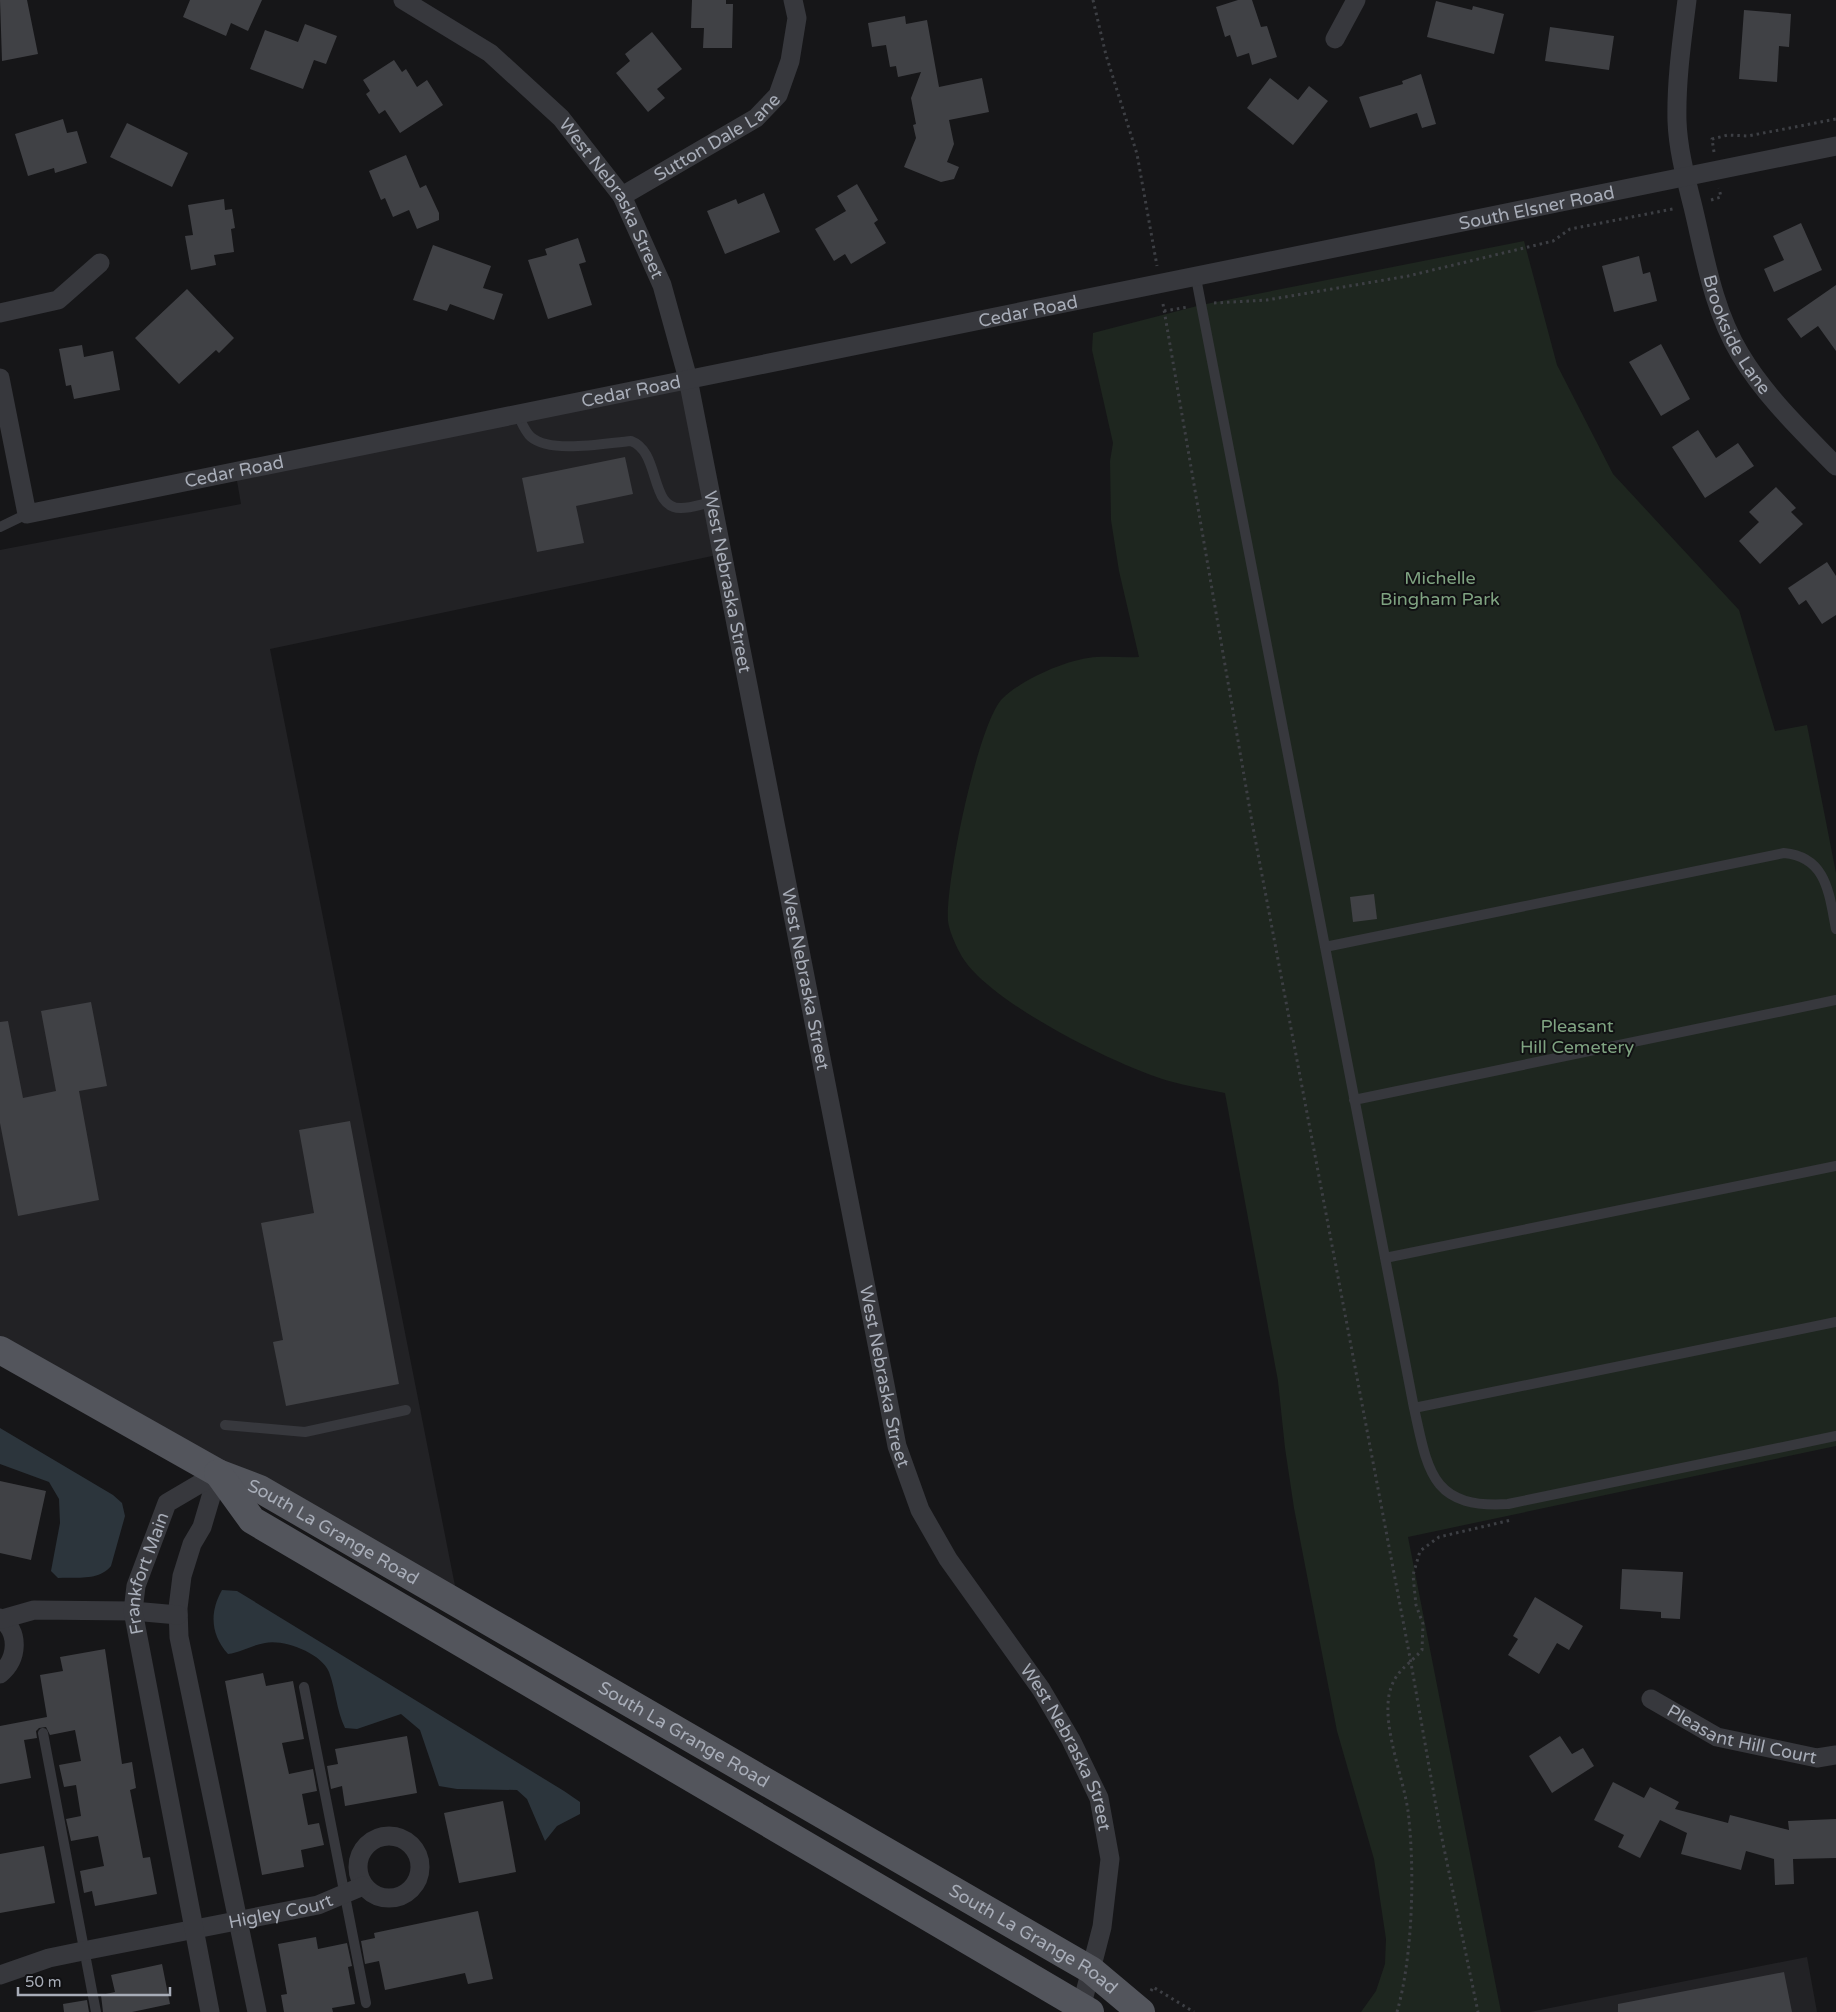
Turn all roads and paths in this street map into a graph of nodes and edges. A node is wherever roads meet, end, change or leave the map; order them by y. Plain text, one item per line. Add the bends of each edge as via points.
1 (403, 0) edge
2 (794, 0) edge
3 (1093, 0) edge
4 (1356, 0) edge
5 (1687, 0) edge
6 (1335, 39) dead end
7 (1836, 146) edge
8 (1685, 178) junction
9 (622, 196) junction
10 (100, 263) dead end
11 (1236, 270) joint
12 (1196, 278) junction
13 (1160, 284) junction
14 (0, 313) edge
15 (0, 378) edge
16 (688, 379) junction
17 (517, 413) junction
18 (1836, 466) edge
19 (712, 502) junction
20 (27, 514) junction
21 (0, 528) edge
22 (1836, 929) edge
23 (1325, 948) junction
24 (1836, 1000) edge
25 (1354, 1100) junction
26 (1836, 1166) edge
27 (1384, 1258) junction
28 (1836, 1322) edge
29 (0, 1350) edge
30 (1414, 1408) junction
31 (406, 1410) dead end
32 (225, 1425) dead end
33 (1836, 1436) edge
34 (218, 1473) junction
35 (1518, 1519) dead end
36 (133, 1611) junction
37 (178, 1615) junction
38 (1, 1619) edge
39 (1411, 1662) junction
40 (0, 1674) edge
41 (304, 1687) dead end
42 (1651, 1699) dead end
43 (43, 1733) dead end
44 (1836, 1755) edge
45 (363, 1886) dead end
46 (345, 1894) junction
47 (240, 1920) junction
48 (194, 1928) junction
49 (83, 1950) junction
50 (1091, 1970) junction
51 (0, 1975) edge
52 (366, 2003) dead end
53 (1145, 2004) edge
54 (1084, 2010) edge
55 (96, 2012) edge
56 (210, 2012) edge
57 (257, 2012) edge
58 (1194, 2012) edge
59 (1397, 2012) edge
60 (1478, 2012) edge

1 - 9 street, West Nebraska Street via 490,53 561,118
2 - 9 street, Sutton Dale Lane via 797,18 790,61 778,95 756,118
3 - 13 path via 1106,55 1137,154
4 - 6 street
5 - 8 street, Brookside Lane via 1680,53 1677,122
7 - 8 street, South Elsner Road
8 - 11 street, South Elsner Road
8 - 18 street, Brookside Lane via 1709,279 1724,325 1762,386
9 - 16 street, West Nebraska Street via 662,286
10 - 14 street via 58,300
11 - 12 street, Cedar Road
12 - 13 street, Cedar Road
12 - 23 lane
13 - 16 street, Cedar Road
13 - 39 path via 1252,822
15 - 20 street
16 - 17 street, Cedar Road
16 - 19 street, West Nebraska Street
17 - 19 lane via 529,436 538,442 561,446 631,441 640,445 648,455 663,500 680,508
17 - 20 street, Cedar Road
19 - 50 street, West Nebraska Street via 897,1446 920,1510 939,1543 1041,1688 1099,1798 1110,1859 1102,1927
20 - 21 lane
22 - 23 lane via 1823,877 1807,859 1784,853
23 - 25 lane
24 - 25 lane
25 - 27 lane
26 - 27 lane
27 - 30 lane
28 - 30 lane
29 - 34 main road, South La Grange Road
30 - 33 lane via 1426,1459 1442,1488 1454,1497 1488,1505 1508,1504
31 - 32 lane via 305,1432
34 - 36 street, Frankfort Main via 167,1503 136,1586
34 - 37 street, Frankfort Main via 202,1527 192,1544 182,1576
34 - 50 main road, South La Grange Road via 260,1489
34 - 54 main road, South La Grange Road via 252,1520
35 - 39 path via 1439,1537 1420,1551 1413,1575 1416,1605 1423,1624 1422,1650
36 - 37 street
36 - 38 street via 34,1610
36 - 48 street, Frankfort Main
37 - 47 street, Frankfort Main
38 - 40 street via 14,1638 15,1649 12,1660
39 - 59 path via 1395,1676 1389,1696 1390,1728 1408,1811 1412,1895 1403,1992
39 - 60 path via 1440,1829
41 - 46 lane
42 - 44 street, Pleasant Hill Court via 1717,1737 1817,1758
43 - 49 lane
45 - 46 street, Higley Court
46 - 47 street, Higley Court via 318,1905
46 - 52 lane
47 - 48 street, Higley Court
47 - 57 street, Frankfort Main
48 - 49 street, Higley Court
48 - 56 street, Frankfort Main
49 - 51 street, Higley Court
49 - 55 lane
50 - 53 main road, South La Grange Road
50 - 54 street, West Nebraska Street
53 - 58 path via 1152,1987

